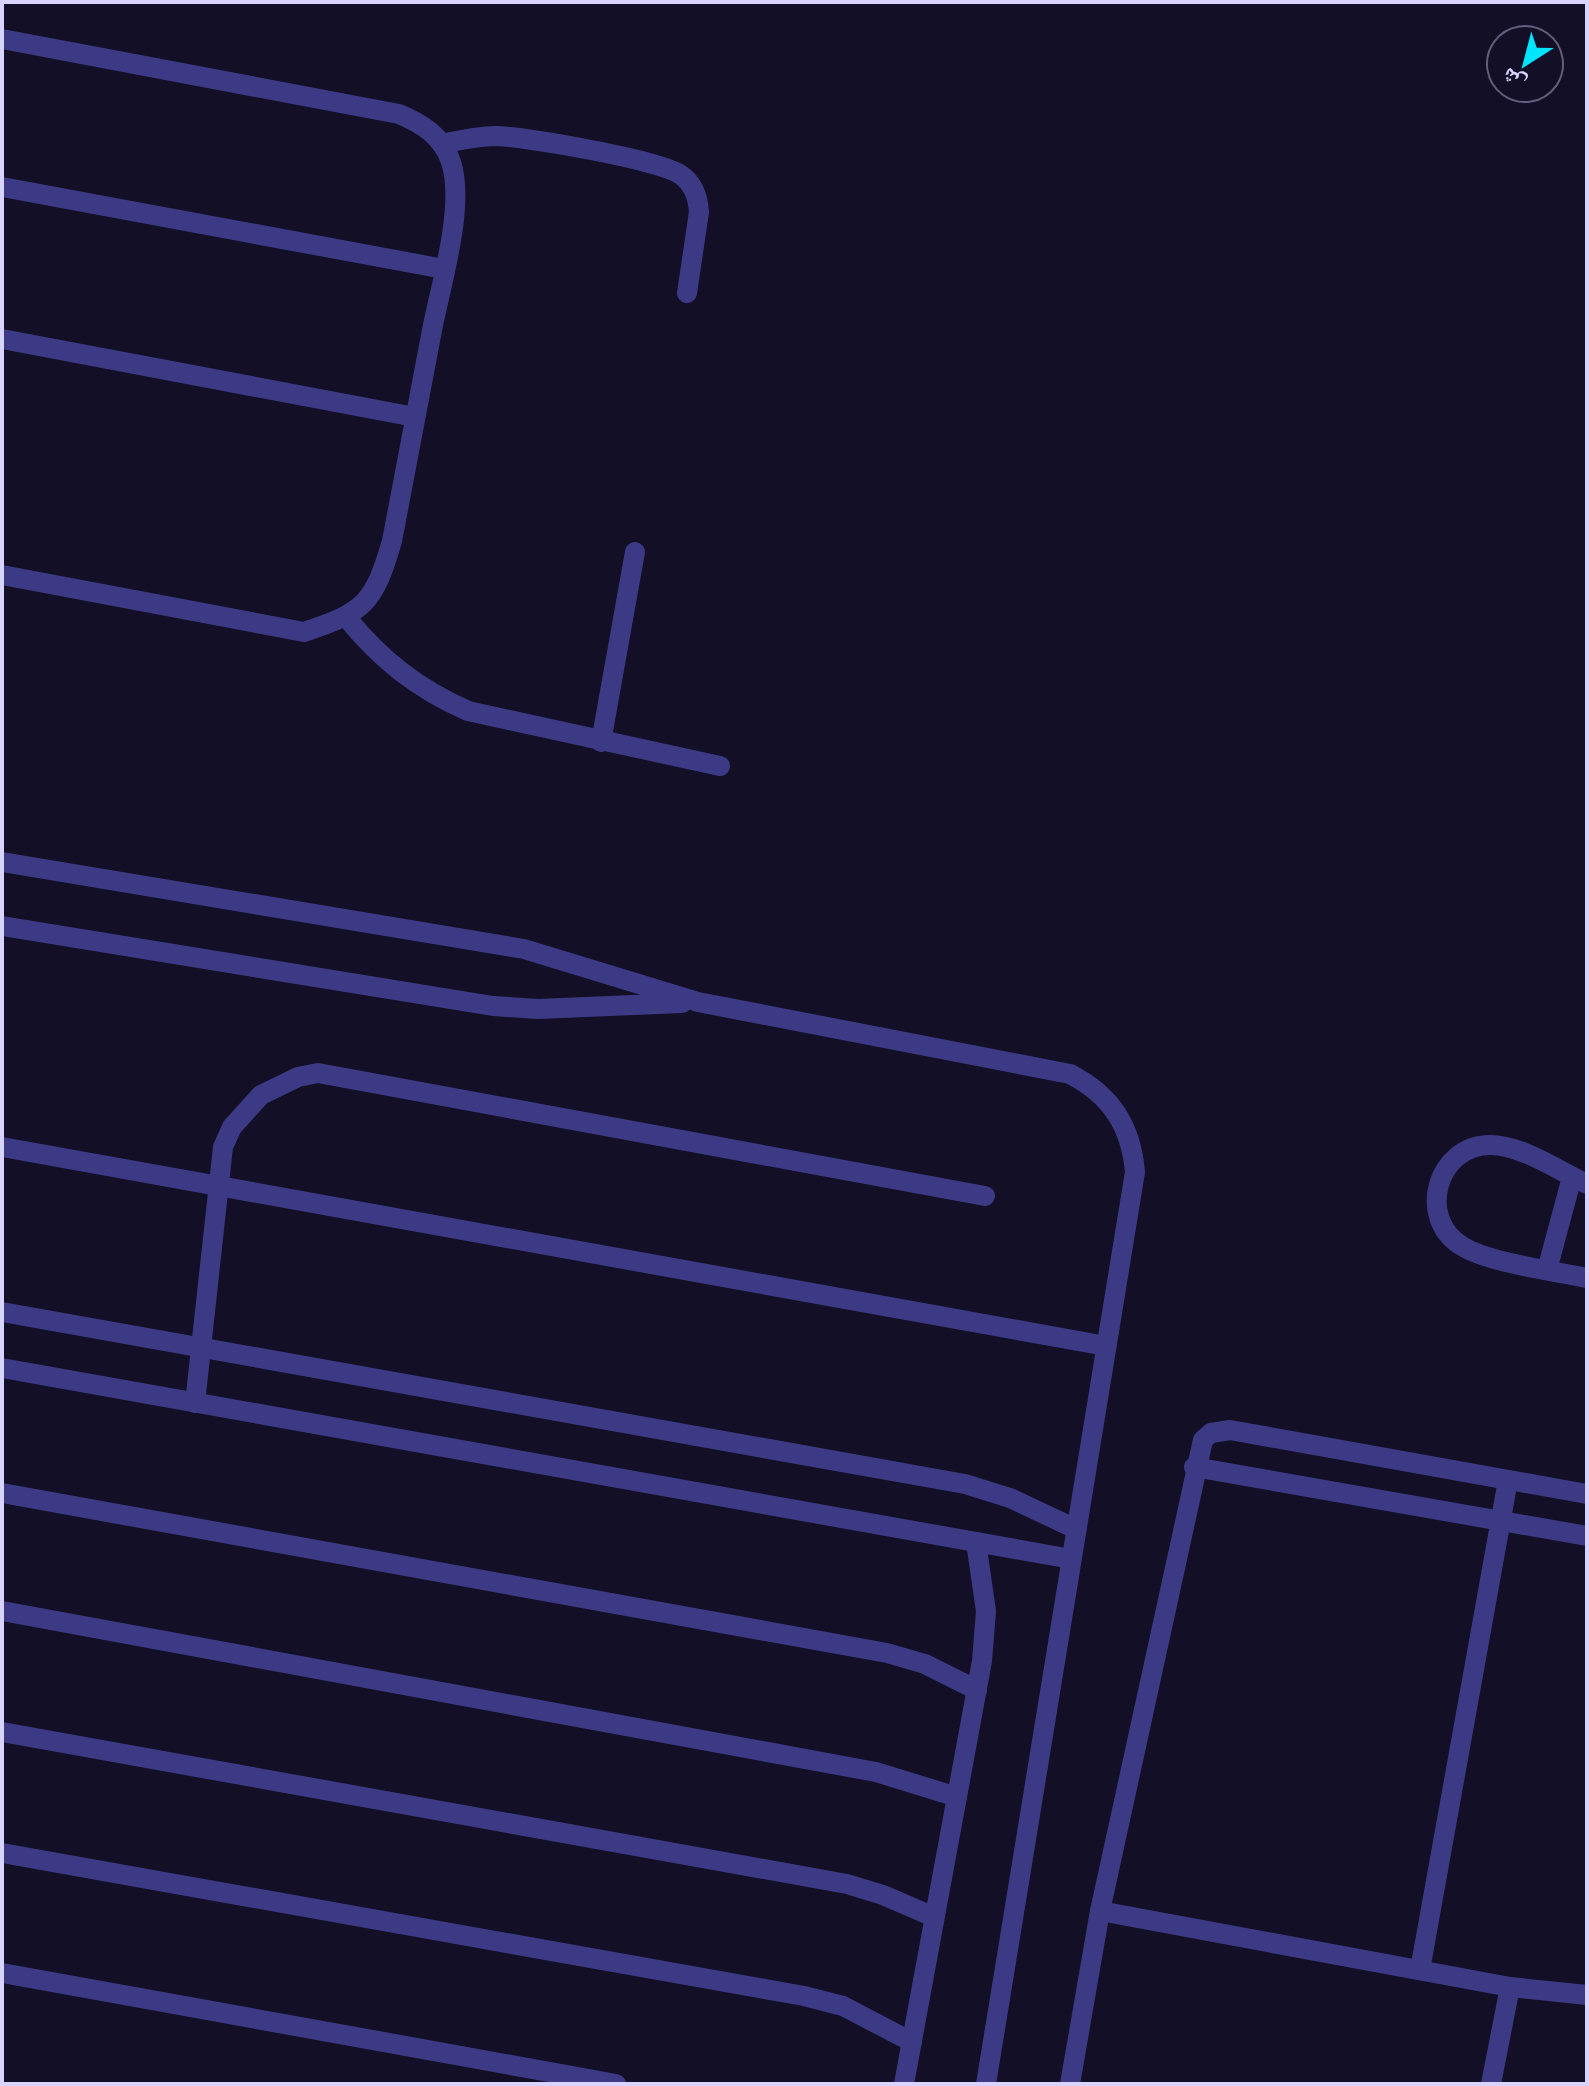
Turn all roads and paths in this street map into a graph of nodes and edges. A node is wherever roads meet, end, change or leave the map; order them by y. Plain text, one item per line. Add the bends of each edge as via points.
1 (2, 39) edge
2 (442, 144) junction
3 (2, 187) edge
4 (444, 269) junction
5 (687, 293) dead end
6 (2, 339) edge
7 (415, 417) junction
8 (635, 552) dead end
9 (2, 575) edge
10 (347, 618) junction
11 (601, 742) junction
12 (720, 766) dead end
13 (2, 862) edge
14 (2, 926) edge
15 (698, 1002) junction
16 (2, 1147) edge
17 (1580, 1181) edge
18 (218, 1186) junction
19 (985, 1196) dead end
20 (1547, 1270) junction
21 (1587, 1278) edge
22 (2, 1312) edge
23 (1106, 1346) junction
24 (201, 1348) junction
25 (2, 1368) edge
26 (195, 1403) junction
27 (1194, 1467) junction
28 (1508, 1480) junction
29 (2, 1493) edge
30 (1587, 1494) edge
31 (1501, 1521) junction
32 (1076, 1529) junction
33 (1587, 1536) edge
34 (976, 1542) junction
35 (1071, 1559) junction
36 (2, 1611) edge
37 (977, 1690) junction
38 (2, 1732) edge
39 (957, 1797) junction
40 (2, 1853) edge
41 (1100, 1911) junction
42 (934, 1917) junction
43 (1420, 1970) junction
44 (2, 1973) edge
45 (1510, 1987) junction
46 (1587, 1995) edge
47 (912, 2042) junction
48 (616, 2084) edge
49 (904, 2084) edge
50 (986, 2084) edge
51 (1070, 2084) edge
52 (1491, 2084) edge

1 - 2 lane via 399,114
2 - 4 lane via 454,177
2 - 5 lane via 519,137 658,165 683,176 698,198 699,212
3 - 4 lane
4 - 7 lane
6 - 7 lane
7 - 10 lane via 379,585
8 - 11 lane
9 - 10 lane via 304,632
10 - 11 lane via 388,664 439,699 497,720
11 - 12 lane
13 - 15 lane via 524,949
14 - 15 lane via 493,1006
15 - 23 lane via 1051,1069 1070,1074 1103,1095 1127,1129 1135,1172
16 - 18 lane
17 - 20 lane
17 - 20 lane via 1493,1145 1458,1155 1438,1184 1439,1219 1461,1246
18 - 19 lane via 223,1147 245,1110 279,1085 318,1073
18 - 23 lane
18 - 24 lane
20 - 21 lane
22 - 24 lane
23 - 32 lane
24 - 26 lane
24 - 32 lane via 965,1484
25 - 26 lane
26 - 34 lane
27 - 28 lane via 1203,1440 1230,1430
27 - 31 lane
27 - 41 lane
28 - 30 lane
28 - 31 lane
29 - 37 lane via 887,1653 925,1664
31 - 33 lane
31 - 43 lane
32 - 35 lane
34 - 35 lane
34 - 37 lane via 986,1611
35 - 50 lane
36 - 39 lane via 876,1772
37 - 39 lane
38 - 42 lane via 847,1884
39 - 42 lane
40 - 47 lane via 804,1996 843,2006
41 - 43 lane
41 - 51 lane
42 - 47 lane
43 - 45 lane
44 - 48 lane
45 - 46 lane
45 - 52 lane
47 - 49 lane

